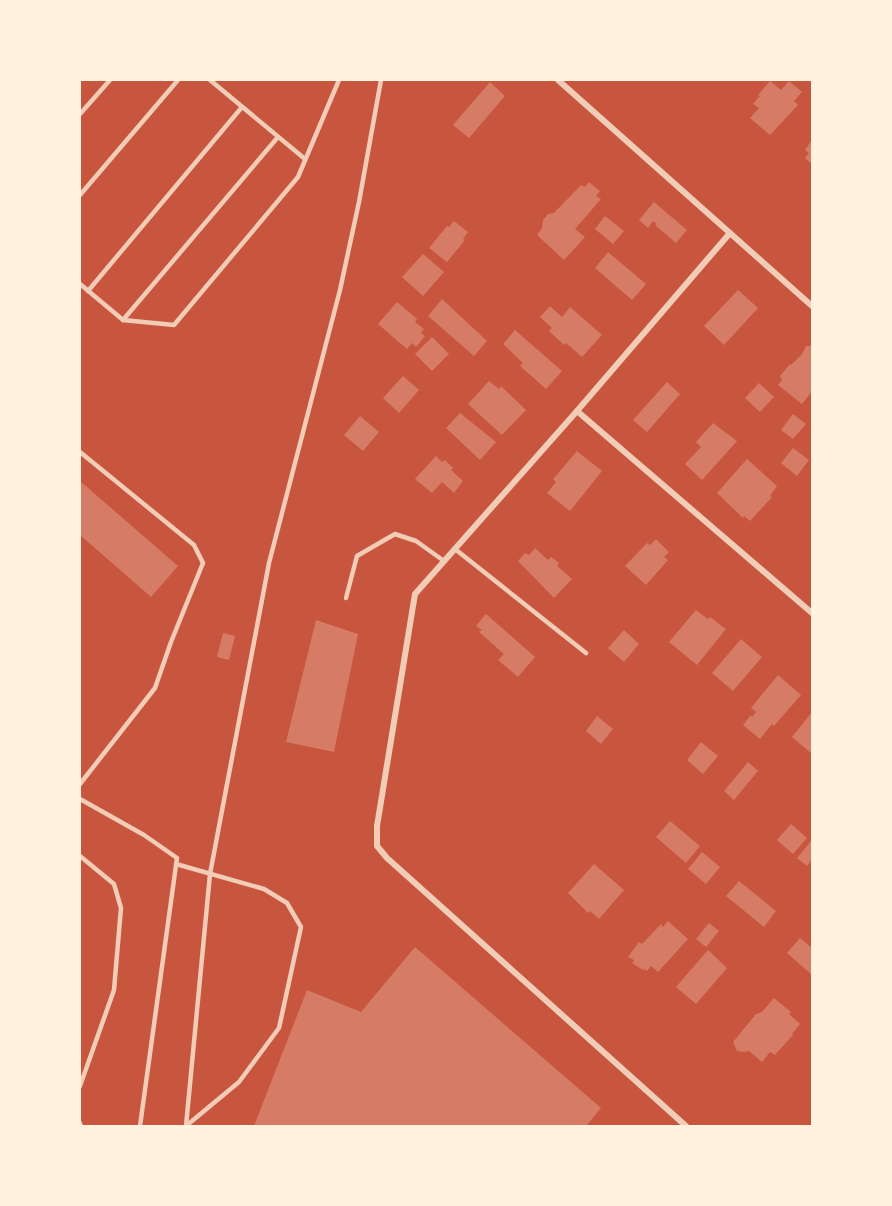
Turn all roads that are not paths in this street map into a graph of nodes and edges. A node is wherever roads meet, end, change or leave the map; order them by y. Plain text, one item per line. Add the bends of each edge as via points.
1 (110, 80) edge
2 (178, 80) edge
3 (210, 80) edge
4 (337, 80) edge
5 (381, 80) edge
6 (558, 80) edge
7 (242, 107) junction
8 (80, 114) edge
9 (278, 137) junction
10 (305, 159) junction
11 (80, 195) edge
12 (730, 233) junction
13 (80, 284) edge
14 (88, 291) junction
15 (813, 306) edge
16 (123, 320) junction
17 (577, 411) junction
18 (80, 452) edge
19 (455, 549) junction
20 (444, 561) junction
21 (346, 598) dead end
22 (813, 613) edge
23 (586, 653) dead end
24 (80, 784) edge
25 (80, 799) edge
26 (80, 856) edge
27 (176, 864) junction
28 (210, 874) junction
29 (80, 1086) edge
30 (140, 1126) edge
31 (186, 1126) edge
32 (686, 1126) edge

1 - 8 lane
2 - 11 lane
3 - 7 lane
4 - 10 lane
5 - 28 lane via 340,290 269,563
6 - 12 street
7 - 9 lane
7 - 14 lane
9 - 10 lane
9 - 16 lane
10 - 16 lane via 298,177 174,325
12 - 15 street
12 - 17 street
13 - 14 lane
14 - 16 lane
17 - 19 street
17 - 22 street
18 - 24 lane via 194,545 203,563 154,688
19 - 20 street
19 - 23 lane
20 - 21 lane via 416,541 395,534 357,556
20 - 32 street via 415,594 377,846
25 - 27 lane via 144,835 177,858
26 - 29 lane via 114,884 121,908 114,990
27 - 28 lane
27 - 30 lane
28 - 31 lane
28 - 31 lane via 264,889 287,903 301,927 279,1029 239,1082

